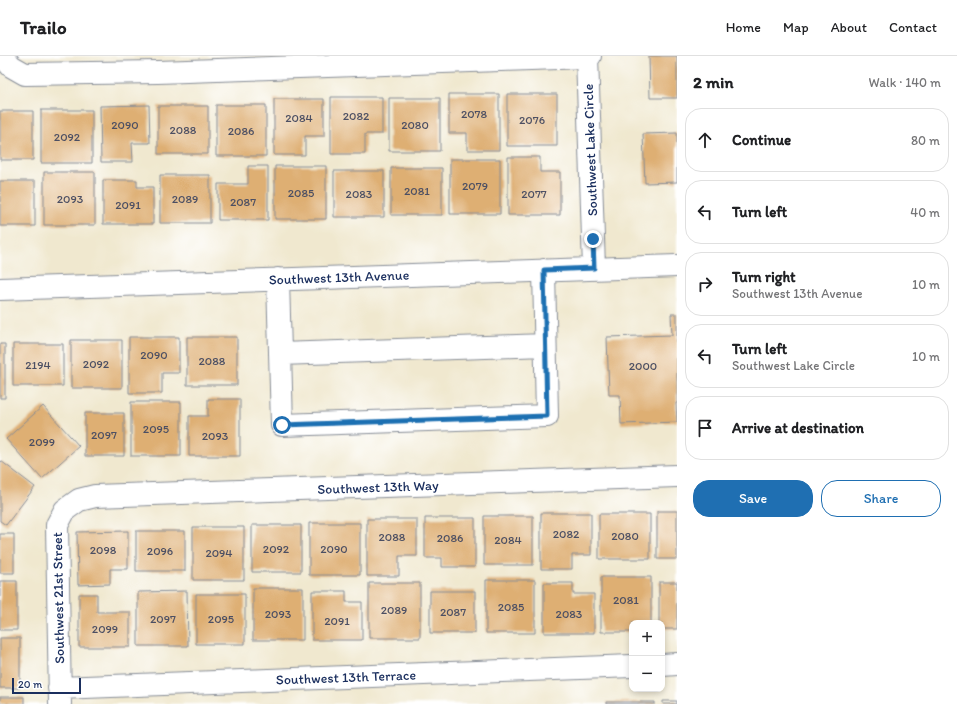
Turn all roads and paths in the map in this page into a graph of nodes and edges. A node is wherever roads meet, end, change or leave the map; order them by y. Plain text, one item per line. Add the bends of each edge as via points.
1 (3, 56) edge
2 (588, 56) edge
3 (158, 64) edge
4 (677, 266) edge
5 (594, 268) junction
6 (544, 270) junction
7 (278, 279) junction
8 (0, 289) edge
9 (545, 346) junction
10 (280, 354) junction
11 (677, 476) edge
12 (79, 500) joint
13 (677, 664) edge
14 (665, 665) edge
15 (629, 666) edge
16 (60, 696) edge

1 - 3 street via 11,66 25,74
2 - 3 street
2 - 5 street, Southwest Lake Circle
4 - 5 street, Southwest 13th Avenue
5 - 6 street, Southwest 13th Avenue
6 - 7 street, Southwest 13th Avenue
6 - 9 street
7 - 8 street, Southwest 13th Avenue
7 - 10 street
9 - 10 street
9 - 10 street via 547,416 282,425
11 - 12 street, Southwest 13th Way via 95,496
12 - 16 street, Southwest 21st Street via 65,510 57,525
13 - 14 street
15 - 16 street, Southwest 13th Terrace

